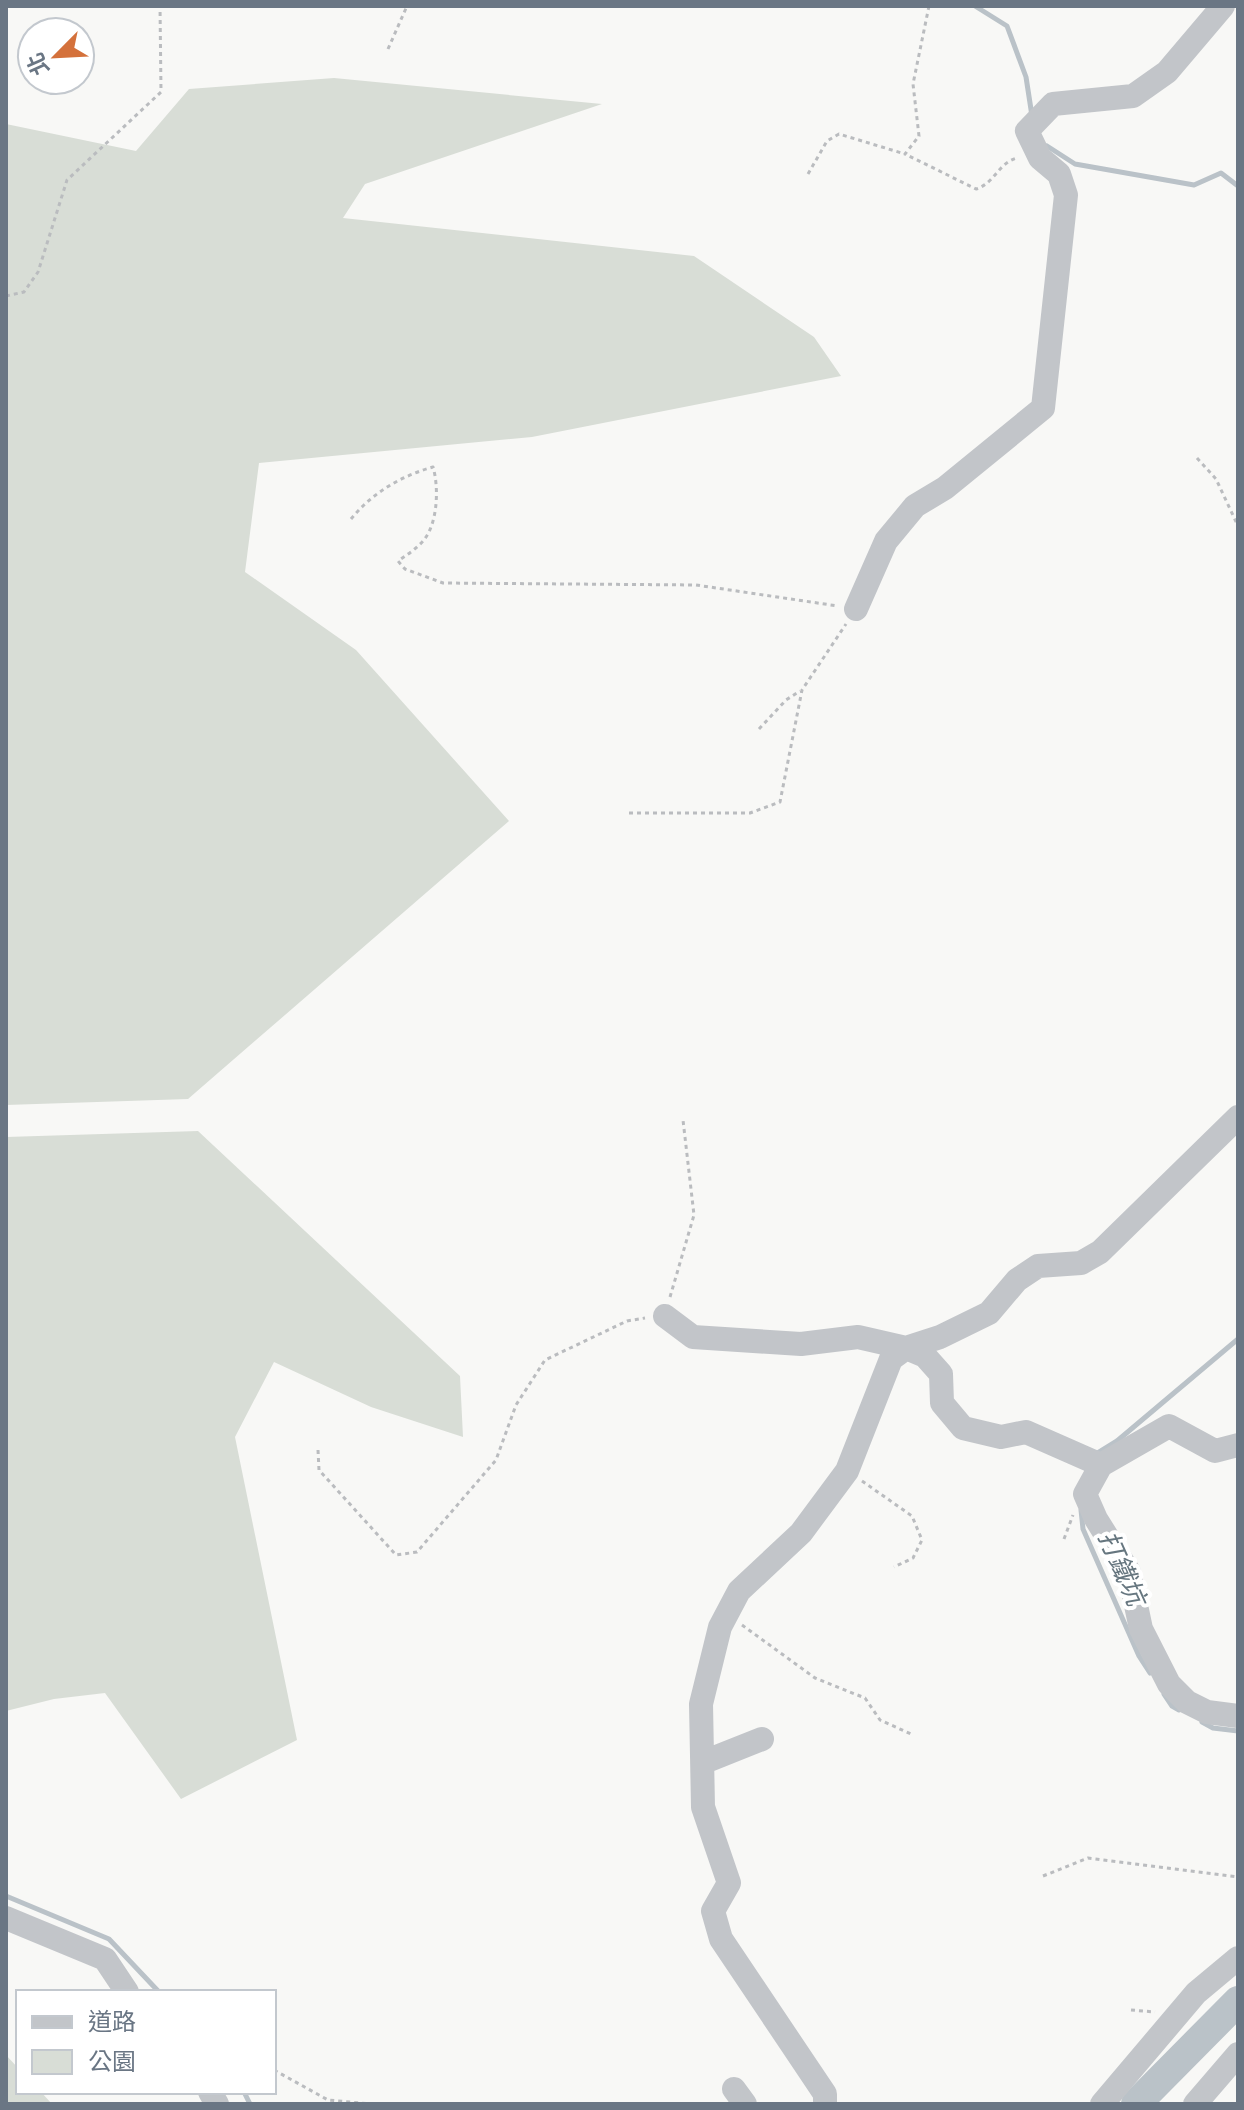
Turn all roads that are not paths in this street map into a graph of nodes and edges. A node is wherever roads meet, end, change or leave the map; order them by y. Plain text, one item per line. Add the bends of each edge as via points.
1 (1223, 6) edge
2 (856, 609) road end
3 (1238, 1117) edge
4 (665, 1316) road end
5 (906, 1348) junction
6 (1238, 1445) edge
7 (1101, 1465) junction
8 (1238, 1716) edge
9 (762, 1739) dead end
10 (704, 1762) junction
11 (6, 1918) edge
12 (1238, 1958) edge
13 (126, 1990) edge
14 (1238, 2054) edge
15 (825, 2104) edge
16 (1102, 2104) edge
17 (1195, 2104) edge

1 - 2 street via 1167,72 1133,96 1053,104 1027,131 1037,153 1059,174 1066,195 1043,408 915,506 886,541
3 - 5 street via 1100,1252 1081,1263 1038,1266 1017,1280 989,1313
4 - 5 street via 693,1337 801,1344 858,1337
5 - 7 street via 925,1356 941,1374 942,1403 963,1428 1001,1437 1026,1432
5 - 10 street via 891,1359 847,1471 801,1533 739,1591 720,1627 701,1704
6 - 7 street via 1215,1451 1169,1426
7 - 8 street via 1085,1494 1129,1572 1141,1629 1169,1684 1207,1712
9 - 10 street
10 - 15 street via 703,1807 729,1883 713,1911 721,1939 825,2094
11 - 13 street via 105,1959
12 - 16 street via 1196,1993
14 - 17 street

